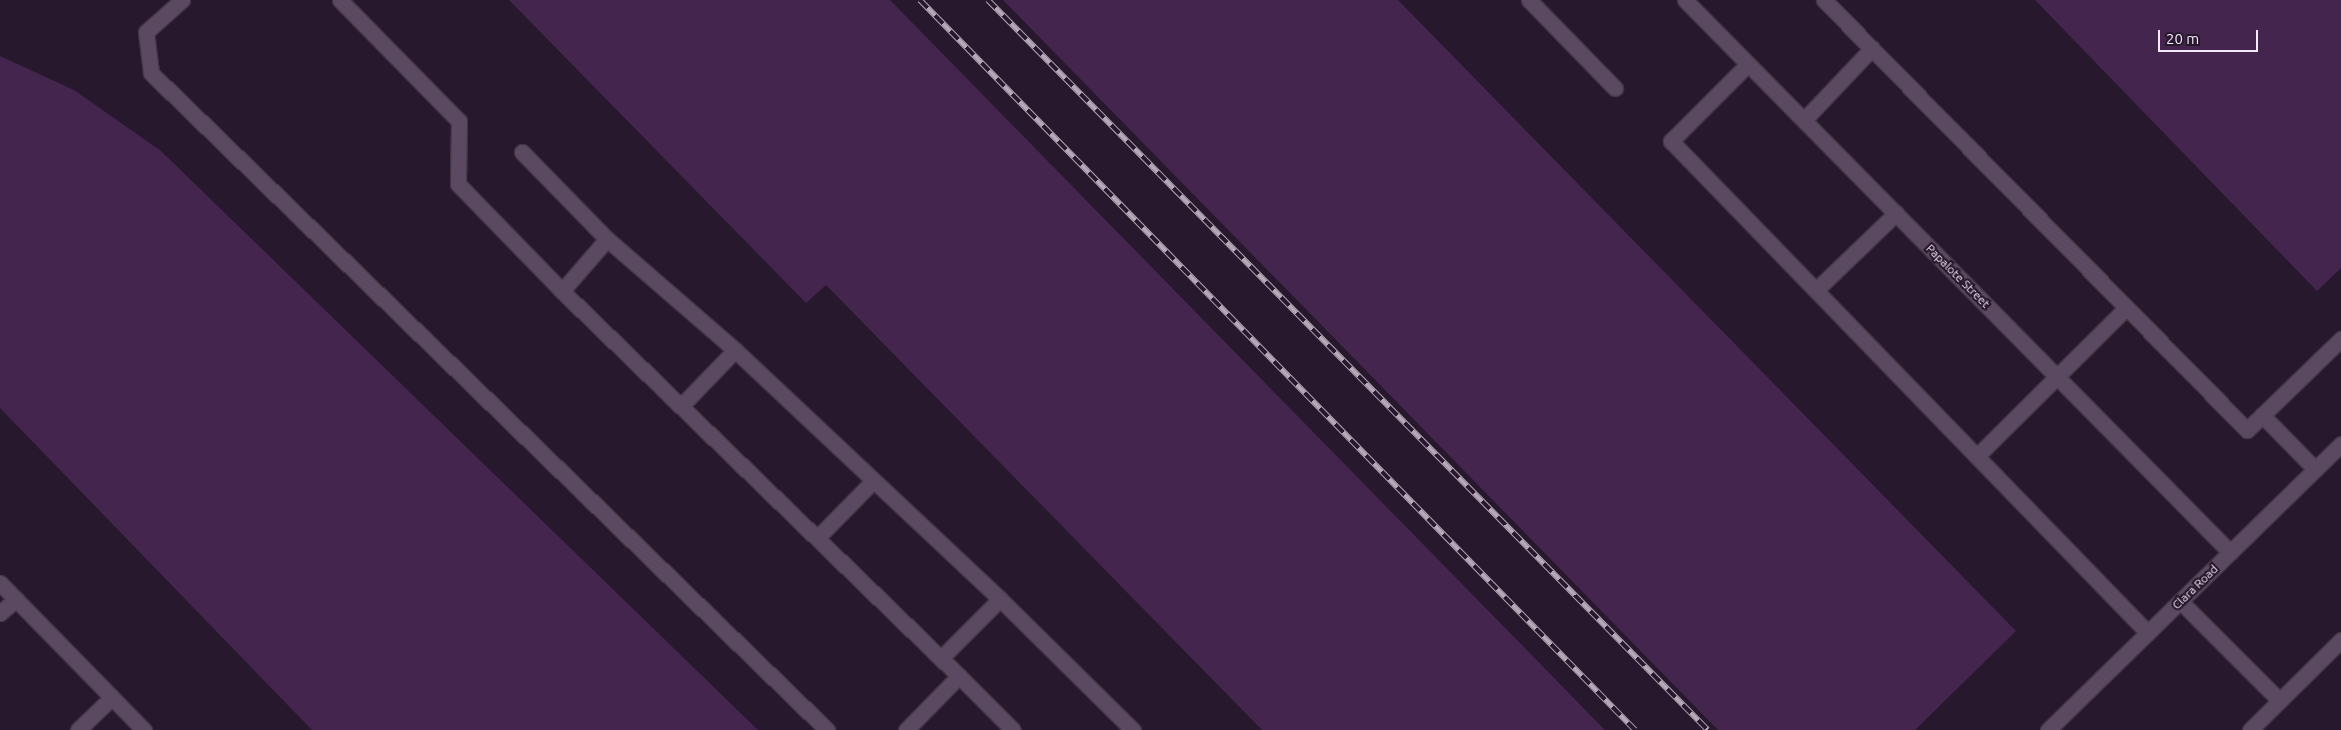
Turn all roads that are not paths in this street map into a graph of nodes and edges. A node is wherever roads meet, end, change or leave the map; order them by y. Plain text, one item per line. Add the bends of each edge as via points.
1 (182, 0) edge
2 (340, 0) edge
3 (1529, 0) edge
4 (1685, 0) edge
5 (1824, 0) edge
6 (1872, 48) junction
7 (1748, 64) junction
8 (1615, 88) dead end
9 (1804, 120) junction
10 (522, 152) dead end
11 (1896, 213) junction
12 (607, 239) junction
13 (1816, 290) junction
14 (562, 291) junction
15 (2126, 308) junction
16 (2341, 338) edge
17 (735, 350) junction
18 (2057, 377) junction
19 (681, 406) junction
20 (2262, 415) junction
21 (2341, 444) edge
22 (1977, 456) junction
23 (2315, 469) junction
24 (874, 481) junction
25 (817, 538) junction
26 (2230, 552) junction
27 (0, 583) edge
28 (1000, 598) junction
29 (16, 599) junction
30 (2180, 601) junction
31 (0, 614) edge
32 (2148, 633) junction
33 (2341, 640) edge
34 (941, 658) junction
35 (959, 676) junction
36 (112, 697) junction
37 (2280, 701) junction
38 (78, 730) edge
39 (144, 730) edge
40 (827, 730) edge
41 (906, 730) edge
42 (1013, 730) edge
43 (1133, 730) edge
44 (2048, 730) edge
45 (2250, 730) edge

1 - 40 street via 146,32 151,73
2 - 14 street via 458,121 458,184
3 - 8 street
4 - 7 street, Papalote Street
5 - 6 street
6 - 9 street
6 - 15 street
7 - 9 street, Papalote Street
7 - 13 street via 1671,141
9 - 11 street, Papalote Street
10 - 12 street
11 - 13 street
11 - 18 street, Papalote Street
12 - 14 street
12 - 17 street
13 - 22 street
14 - 19 street
15 - 18 street
15 - 20 street via 2246,430
16 - 20 street
17 - 19 street
17 - 24 street
18 - 22 street
18 - 26 street, Papalote Street
19 - 25 street
20 - 23 street
21 - 23 street, Clara Road
22 - 32 street
23 - 26 street, Clara Road
24 - 25 street
24 - 28 street
25 - 34 street
26 - 30 street, Clara Road
27 - 29 street
28 - 34 street
28 - 43 street
29 - 31 street
29 - 36 street
30 - 32 street, Clara Road
30 - 37 street
32 - 44 street, Clara Road
33 - 37 street
34 - 35 street
35 - 41 street
35 - 42 street
36 - 38 street
36 - 39 street
37 - 45 street

